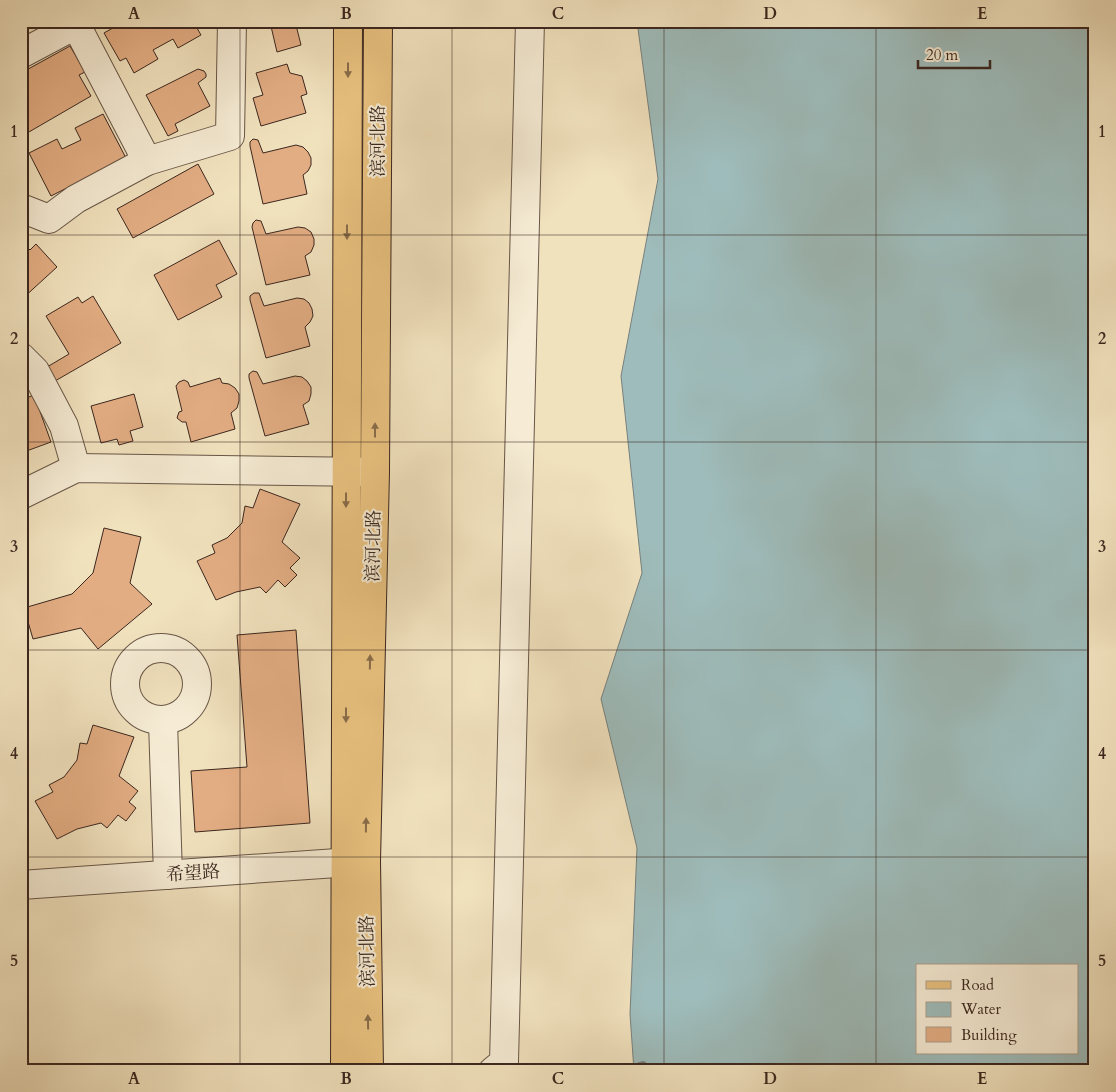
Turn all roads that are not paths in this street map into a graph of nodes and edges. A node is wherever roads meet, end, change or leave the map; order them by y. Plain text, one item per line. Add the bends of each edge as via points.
1 (232, 21) edge
2 (348, 21) edge
3 (378, 21) edge
4 (530, 21) edge
5 (78, 22) edge
6 (21, 54) edge
7 (147, 161) junction
8 (21, 208) edge
9 (21, 357) edge
10 (76, 468) junction
11 (347, 472) junction
12 (375, 472) junction
13 (21, 495) edge
14 (163, 722) dead end
15 (356, 862) junction
16 (168, 875) junction
17 (21, 885) edge
18 (500, 1068) edge
19 (345, 1071) edge
20 (369, 1071) edge

1 - 7 street via 230,136
2 -> 11 main road, 滨河北路
12 -> 3 main road, 滨河北路
4 - 18 street
5 - 6 street
5 - 7 street
7 - 8 street via 76,199 49,219
9 - 10 street via 35,371 64,426
10 - 11 street
10 - 13 street
11 - 12 street
11 -> 15 main road, 滨河北路
15 -> 12 main road, 滨河北路
14 - 16 street
15 - 16 street, 希望路
15 - 19 main road, 滨河北路
20 -> 15 main road, 滨河北路
16 - 17 street, 希望路

